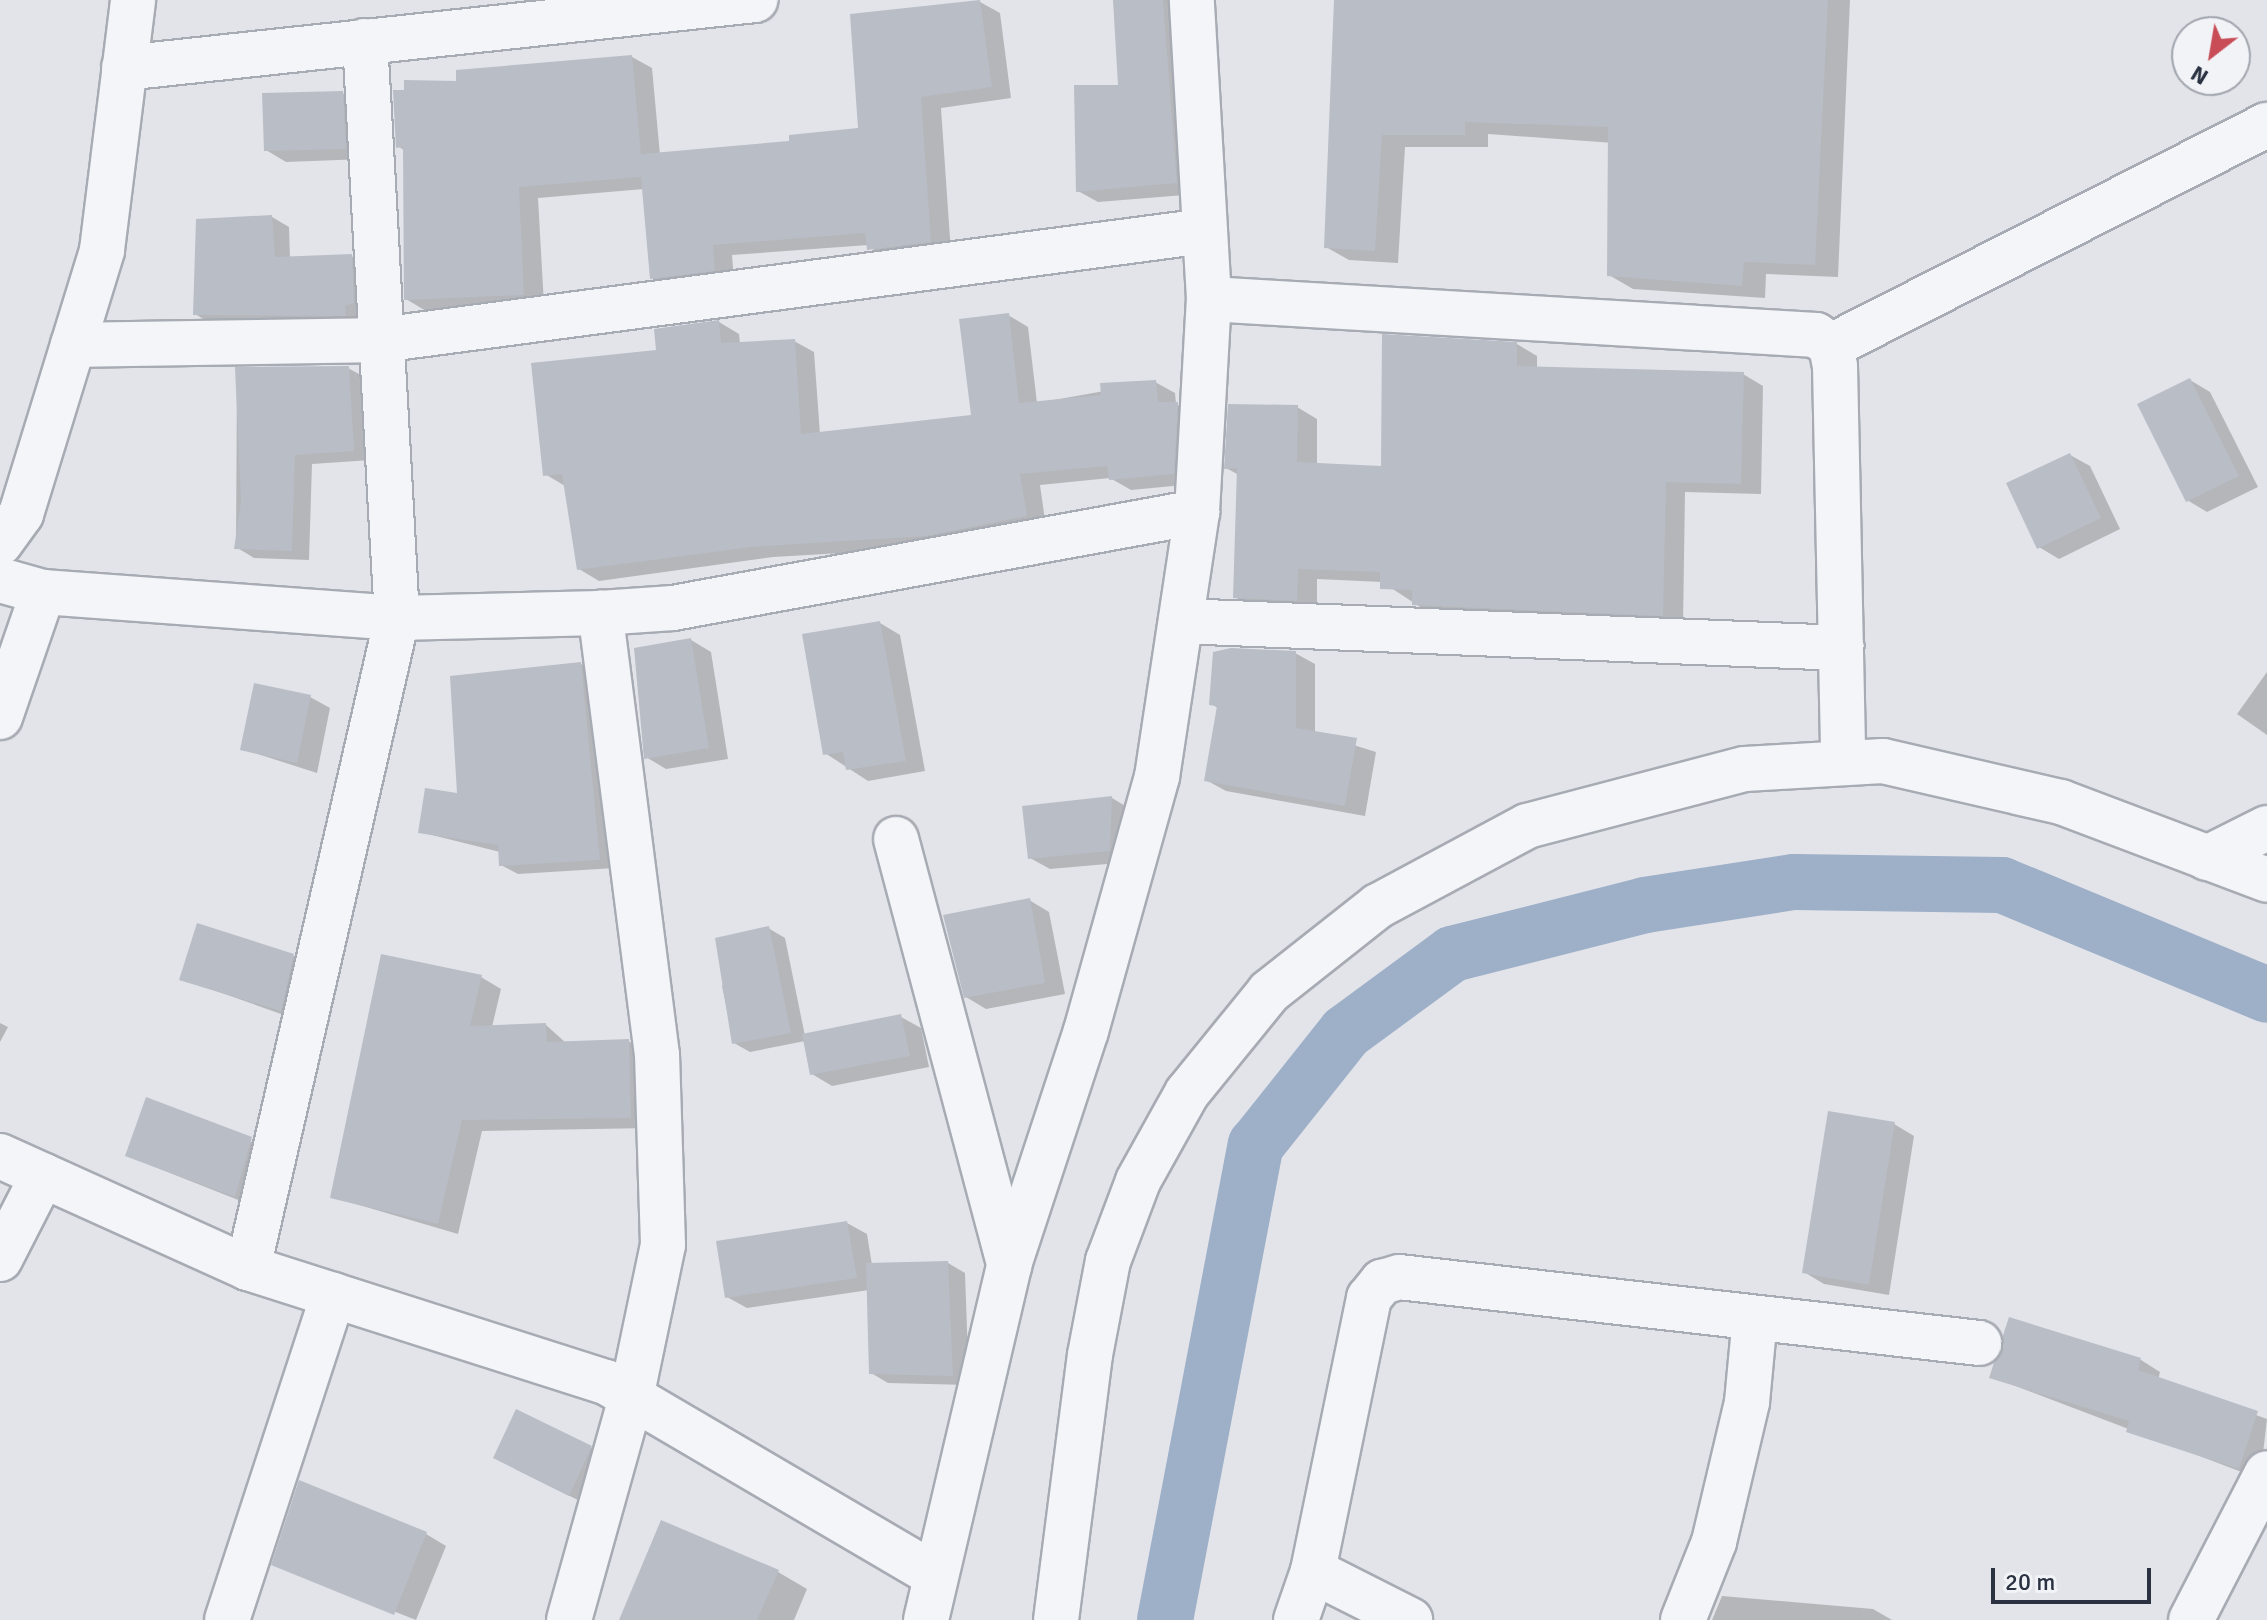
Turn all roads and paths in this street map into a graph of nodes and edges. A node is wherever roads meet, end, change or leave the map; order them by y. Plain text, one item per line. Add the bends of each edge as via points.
1 (133, 0) edge
2 (755, 0) edge
3 (1192, 0) edge
4 (365, 41) junction
5 (124, 68) junction
6 (2267, 125) edge
7 (1205, 231) junction
8 (1209, 299) junction
9 (380, 340) junction
10 (73, 345) junction
11 (1831, 346) junction
12 (1197, 512) junction
13 (0, 543) edge
14 (0, 580) edge
15 (43, 592) junction
16 (600, 613) junction
17 (397, 618) junction
18 (1181, 621) junction
19 (1841, 648) junction
20 (0, 717) edge
21 (1843, 763) junction
22 (2267, 828) edge
23 (896, 839) dead end
24 (2207, 858) junction
25 (2267, 880) edge
26 (0, 1156) edge
27 (43, 1175) junction
28 (0, 1259) edge
29 (1009, 1265) junction
30 (248, 1268) junction
31 (333, 1295) junction
32 (1755, 1318) junction
33 (1979, 1343) dead end
34 (631, 1398) junction
35 (2267, 1473) edge
36 (1313, 1571) junction
37 (932, 1573) junction
38 (227, 1620) edge
39 (569, 1620) edge
40 (926, 1620) edge
41 (1056, 1620) edge
42 (1296, 1620) edge
43 (1410, 1620) edge
44 (1683, 1620) edge
45 (2191, 1620) edge

1 - 5 street
2 - 4 street
3 - 7 street
4 - 5 street
4 - 9 street
5 - 10 street via 102,250
6 - 11 street
7 - 8 street
7 - 9 street
8 - 11 street via 1790,330
8 - 12 street
9 - 10 street
9 - 17 street
10 - 13 street via 21,514
11 - 19 street
12 - 16 street via 673,608
12 - 18 street
14 - 15 street
15 - 17 street
15 - 20 street
16 - 17 street
16 - 34 street via 657,1055 663,1245
17 - 30 street
18 - 19 street
18 - 29 street via 1157,777 1086,1031
19 - 21 street
21 - 24 street via 1883,761 2061,802
21 - 41 street via 1745,769 1527,826 1378,906 1269,992 1187,1093 1138,1181 1108,1261
22 - 24 street
23 - 29 street
24 - 25 street
26 - 27 street
27 - 28 street
27 - 30 street
29 - 37 street
30 - 31 street
31 - 34 street via 606,1382
31 - 38 street
32 - 33 street
32 - 36 street via 1399,1277 1382,1282 1369,1298
32 - 44 street via 1747,1402 1714,1542
34 - 37 street
34 - 39 street
35 - 45 street
36 - 42 street
36 - 43 street
37 - 40 street

